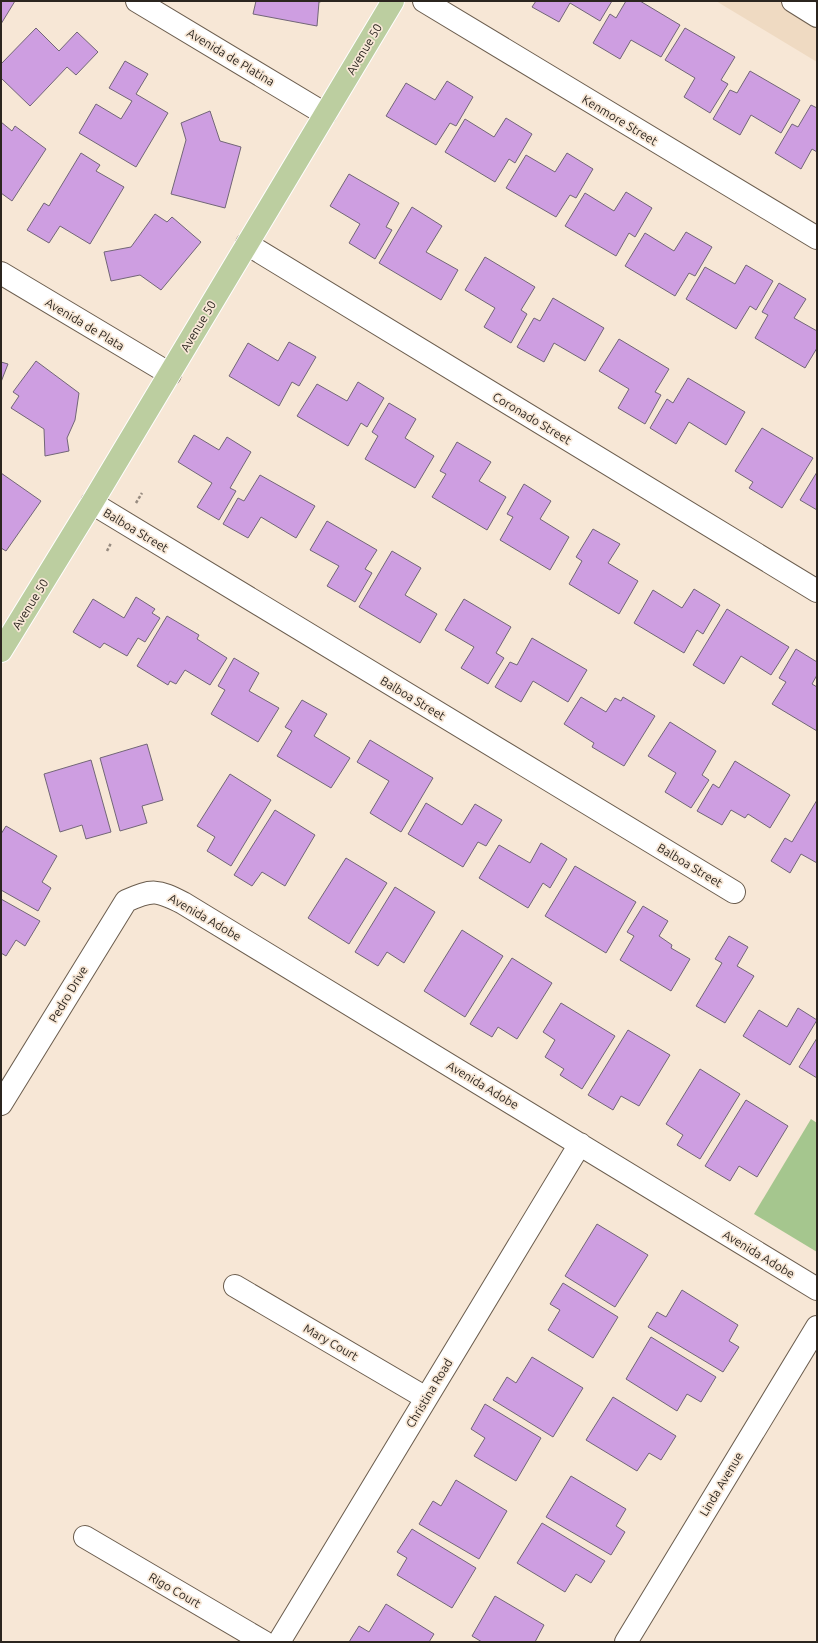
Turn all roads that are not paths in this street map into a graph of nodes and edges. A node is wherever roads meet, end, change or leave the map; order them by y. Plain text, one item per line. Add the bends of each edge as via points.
1 (137, 1) edge
2 (393, 1) edge
3 (424, 1) edge
4 (793, 1) edge
5 (817, 16) edge
6 (326, 114) junction
7 (817, 238) edge
8 (247, 244) junction
9 (1, 273) edge
10 (170, 374) junction
11 (92, 503) junction
12 (817, 591) edge
13 (4, 637) edge
14 (734, 892) dead end
15 (144, 893) joint
16 (1, 1104) edge
17 (580, 1144) junction
18 (235, 1286) dead end
19 (817, 1289) edge
20 (817, 1327) edge
21 (426, 1398) junction
22 (85, 1538) dead end
23 (264, 1642) edge
24 (279, 1642) edge
25 (626, 1642) edge

1 - 6 street, Avenida de Platina
2 - 6 main road, Avenue 50
3 - 7 street, Kenmore Street
4 - 5 street
6 - 8 main road, Avenue 50
8 - 10 main road, Avenue 50
8 - 12 street, Coronado Street
9 - 10 street, Avenida de Plata
10 - 11 main road, Avenue 50
11 - 13 main road, Avenue 50
11 - 14 street, Balboa Street
15 - 16 street, Pedro Drive via 126,901
15 - 17 street, Avenida Adobe via 161,892 183,903
17 - 19 street, Avenida Adobe
17 - 21 street, Christina Road
18 - 21 street, Mary Court
20 - 25 street, Linda Avenue
21 - 24 street, Christina Road
22 - 23 street, Rigo Court

